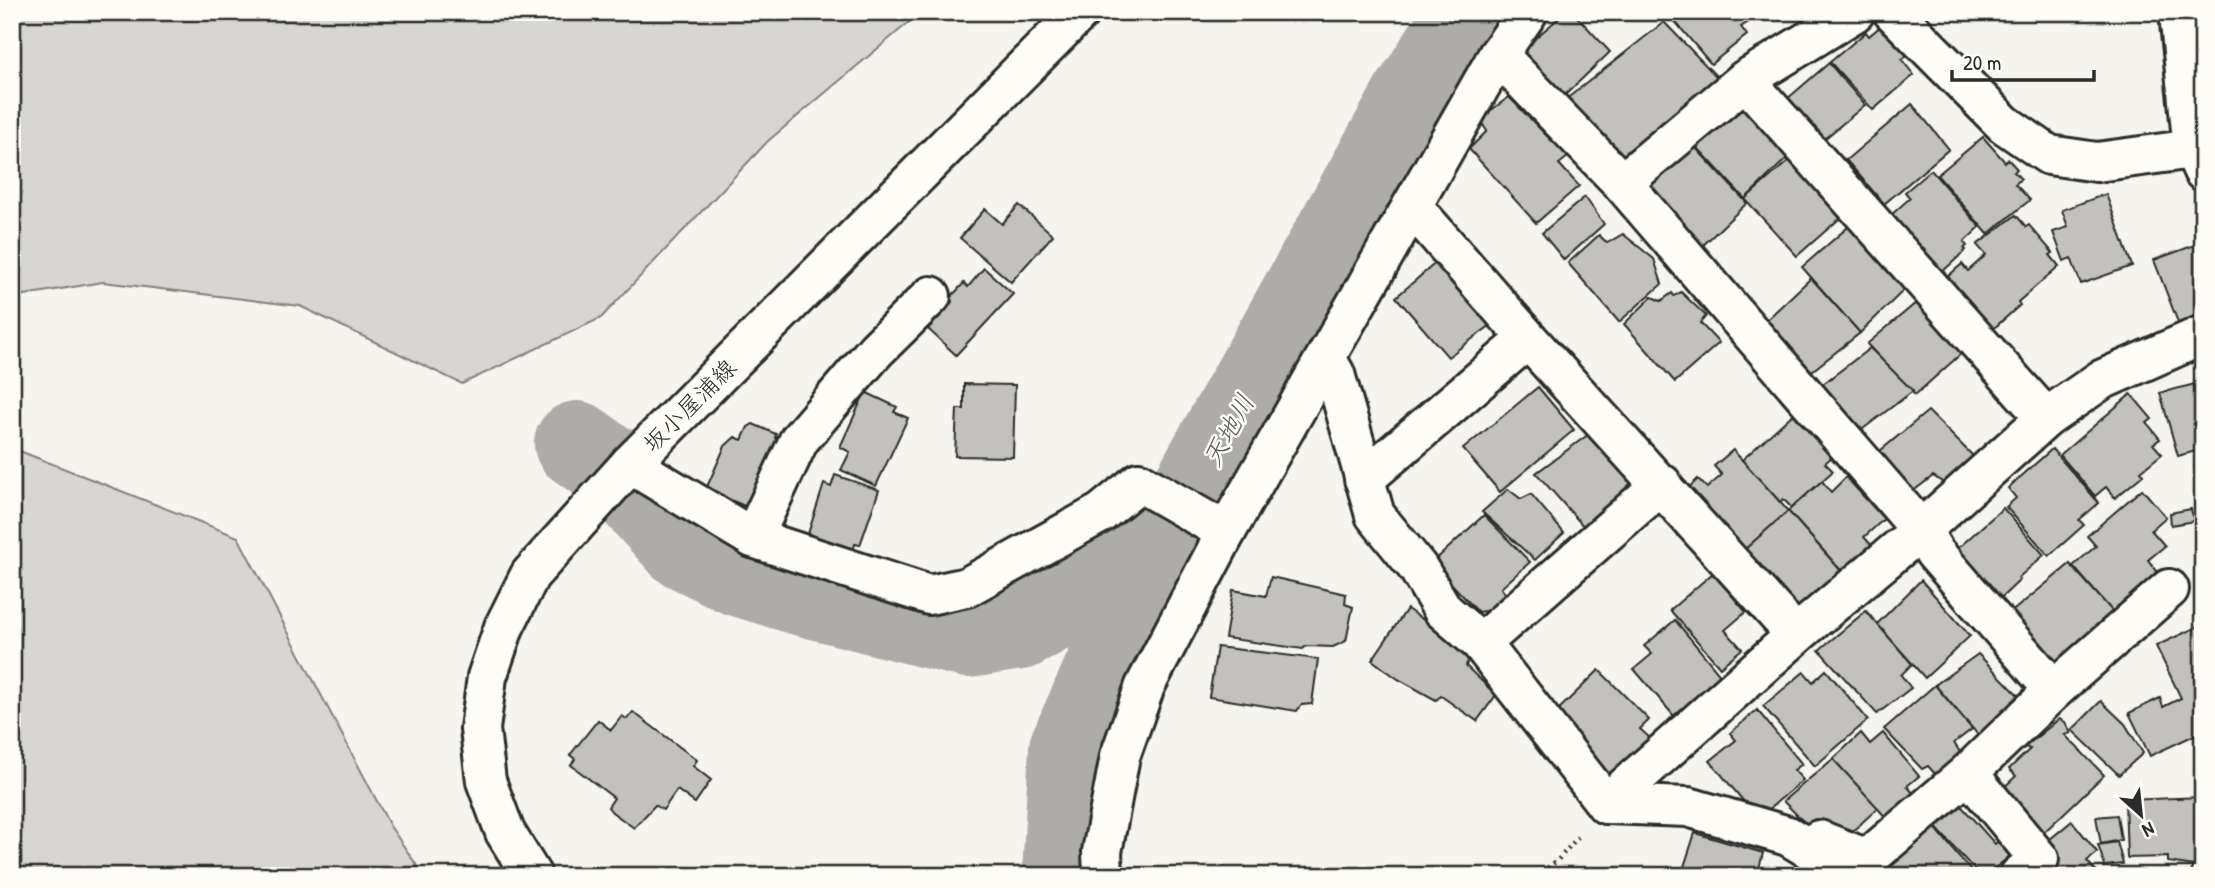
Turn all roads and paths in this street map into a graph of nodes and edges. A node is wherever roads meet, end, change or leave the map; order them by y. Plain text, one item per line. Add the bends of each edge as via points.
1 (1080, 12) edge
2 (1528, 12) edge
3 (1855, 12) edge
4 (1893, 12) edge
5 (2183, 12) edge
6 (2203, 29) edge
7 (1498, 55) junction
8 (1745, 79) junction
9 (2198, 160) edge
10 (1622, 183) junction
11 (1412, 206) junction
12 (930, 296) dead end
13 (2203, 335) edge
14 (1528, 339) junction
15 (1326, 358) junction
16 (2046, 418) junction
17 (630, 464) junction
18 (1364, 479) junction
19 (1661, 484) junction
20 (1220, 528) junction
21 (1921, 530) junction
22 (754, 538) junction
23 (2169, 589) dead end
24 (1796, 635) junction
25 (1481, 643) junction
26 (2054, 690) junction
27 (1968, 773) junction
28 (1606, 804) junction
29 (1864, 870) edge
30 (532, 876) edge
31 (1103, 876) edge
32 (1536, 876) edge
33 (2019, 876) edge

1 - 17 main road, 坂小屋浦線
2 - 7 main road
3 - 8 main road
4 - 9 main road via 2004,124 2049,155 2098,162
5 - 6 main road
5 - 9 main road via 2180,23
7 - 10 main road
7 - 11 main road
8 - 10 main road
8 - 16 main road
10 - 21 main road
11 - 14 main road
11 - 15 main road
12 - 22 main road via 876,350 799,440
13 - 16 main road via 2101,380
14 - 18 main road
14 - 19 main road
15 - 18 main road via 1335,374
15 - 20 main road
16 - 21 main road
17 - 22 main road
17 - 30 main road, 坂小屋浦線 via 530,575 504,627 487,677 480,729 485,782 505,831
18 - 25 main road via 1375,516 1418,568 1443,610
19 - 24 main road
19 - 25 main road
20 - 22 main road via 1139,482 1101,513 967,587 929,595
20 - 31 main road via 1145,686 1120,756 1102,852
21 - 24 main road
21 - 26 main road via 1935,553
23 - 26 main road
24 - 28 main road
25 - 28 main road
26 - 27 main road
27 - 29 main road
27 - 33 main road via 2039,859
28 - 29 main road via 1688,807 1788,836 1831,862
28 - 32 path via 1557,861

